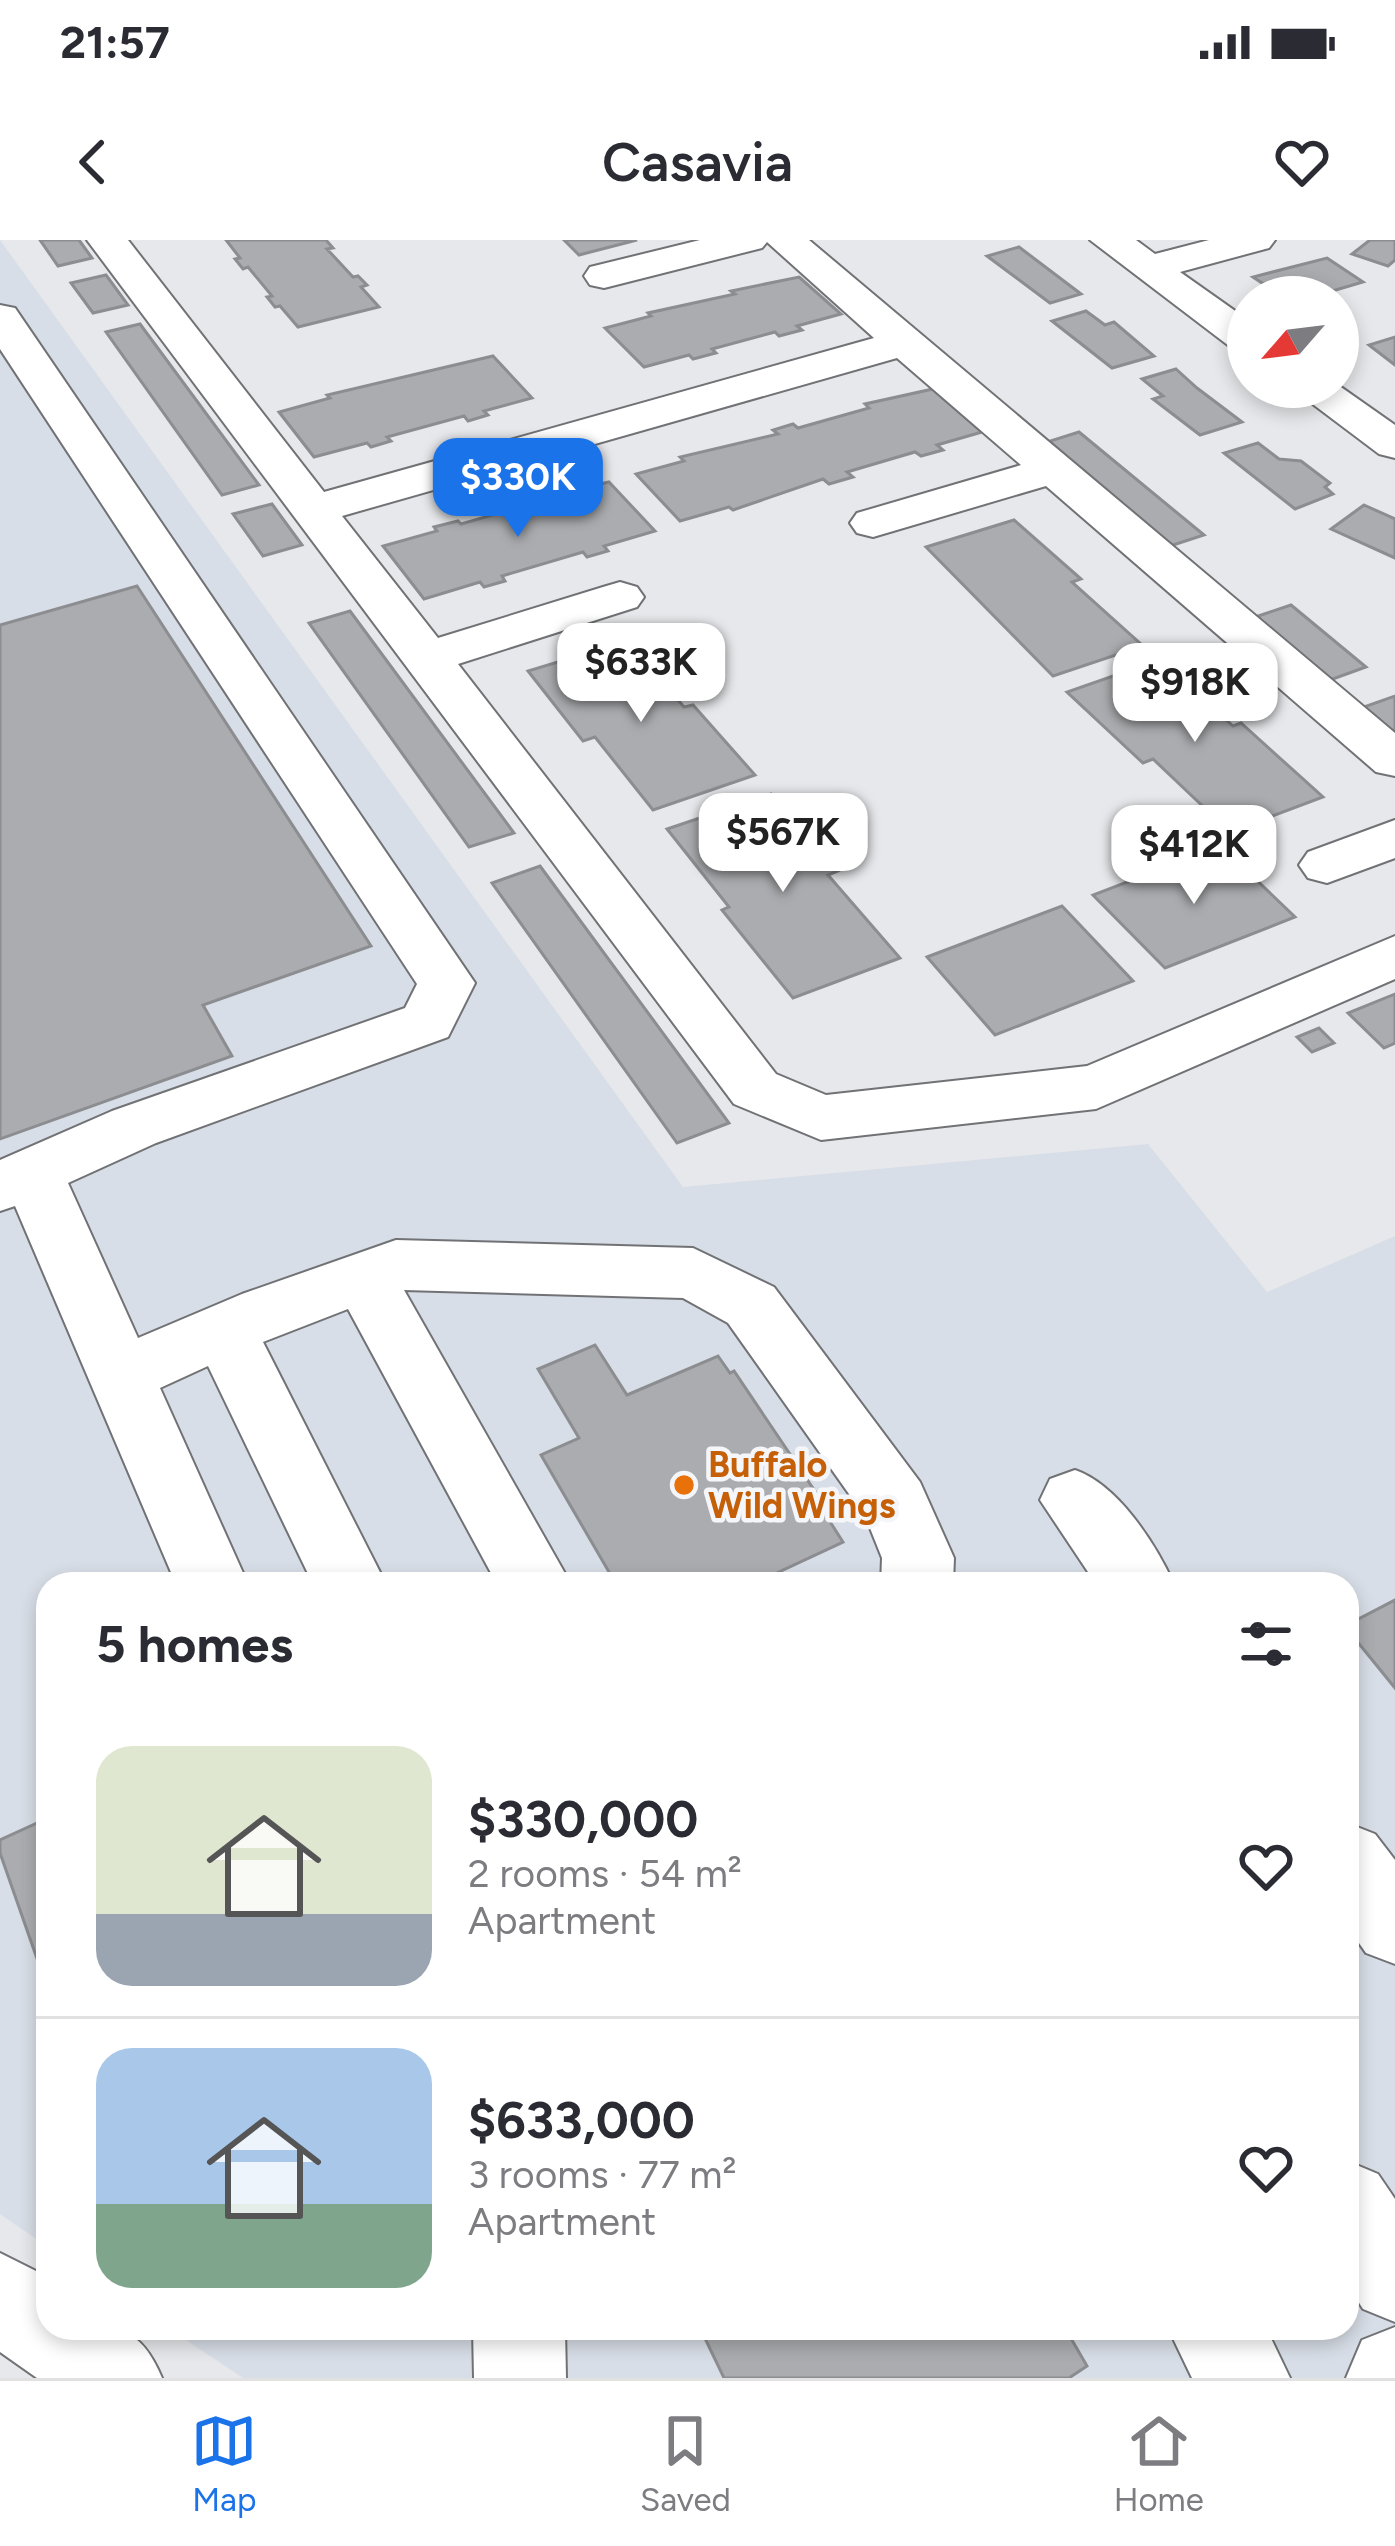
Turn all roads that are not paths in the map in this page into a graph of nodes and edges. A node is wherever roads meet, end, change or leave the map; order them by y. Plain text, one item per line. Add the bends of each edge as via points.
1 (107, 240) edge
2 (748, 240) edge
3 (785, 240) edge
4 (1110, 240) edge
5 (1255, 240) edge
6 (1148, 268) junction
7 (604, 276) dead end
8 (0, 317) edge
9 (1227, 325) edge
10 (906, 342) junction
11 (1342, 408) edge
12 (1395, 445) edge
13 (1054, 469) junction
14 (313, 510) junction
15 (873, 523) dead end
16 (620, 597) dead end
17 (426, 658) junction
18 (1395, 760) edge
19 (1395, 838) edge
20 (1328, 865) dead end
21 (1395, 956) edge
22 (16, 1180) edge
23 (363, 1276) junction
24 (224, 1330) junction
25 (121, 1375) junction
26 (1075, 1500) dead end
27 (207, 1572) edge
28 (344, 1572) edge
29 (528, 1572) edge
30 (921, 1572) edge
31 (1129, 1572) edge
32 (1359, 1878) edge
33 (1395, 1925) edge
34 (1359, 2223) edge
35 (1395, 2277) edge
36 (0, 2298) edge
37 (36, 2323) edge
38 (61, 2340) edge
39 (519, 2340) edge
40 (1221, 2340) edge
41 (116, 2378) edge
42 (520, 2378) edge
43 (1244, 2378) edge

1 - 14 street
2 - 7 street
3 - 10 street
4 - 6 street
5 - 6 street
6 - 9 street
8 - 22 street via 446,983 427,1022 134,1127
10 - 13 street
10 - 14 street
11 - 12 street
13 - 15 street
13 - 18 street
14 - 17 street
16 - 17 street
17 - 21 street via 755,1089 821,1118 1096,1087
19 - 20 street
22 - 25 street
23 - 24 street
23 - 29 street
23 - 30 street via 396,1265 692,1273 751,1306 895,1503
24 - 25 street
24 - 28 street
25 - 27 street
26 - 31 street
32 - 33 street
34 - 35 street
36 - 37 street
38 - 41 street
39 - 42 street
40 - 43 street

